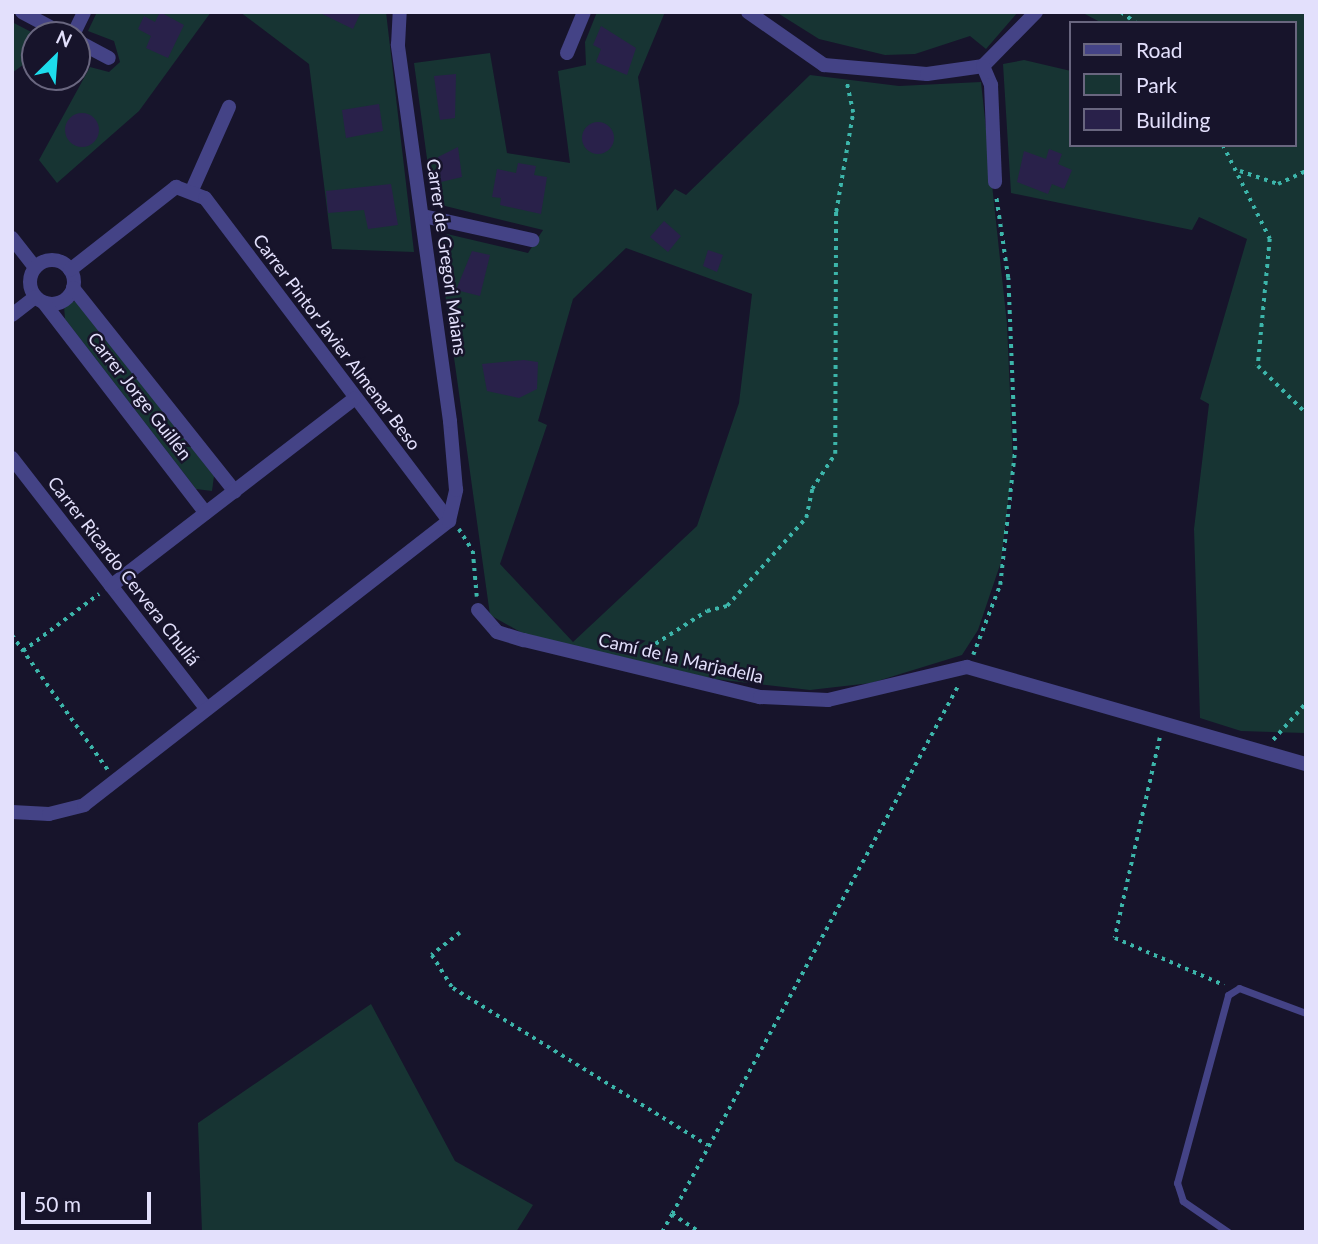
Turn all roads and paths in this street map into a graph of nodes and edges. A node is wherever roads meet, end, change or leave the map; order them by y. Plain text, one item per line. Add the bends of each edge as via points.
1 (22, 12) edge
2 (400, 12) edge
3 (584, 12) edge
4 (748, 12) edge
5 (1036, 12) edge
6 (39, 21) edge
7 (91, 48) edge
8 (567, 53) dead end
9 (109, 58) dead end
10 (983, 66) junction
11 (842, 69) junction
12 (229, 107) dead end
13 (1224, 147) edge
14 (1240, 171) junction
15 (1306, 171) edge
16 (995, 182) joint
17 (192, 190) junction
18 (423, 216) junction
19 (12, 238) edge
20 (533, 240) dead end
21 (34, 267) junction
22 (70, 270) junction
23 (73, 288) junction
24 (40, 300) junction
25 (12, 315) edge
26 (354, 399) junction
27 (1306, 413) edge
28 (12, 458) edge
29 (235, 492) junction
30 (206, 513) junction
31 (449, 522) junction
32 (105, 590) junction
33 (478, 610) joint
34 (12, 635) edge
35 (23, 651) junction
36 (632, 665) junction
37 (967, 667) junction
38 (1306, 703) edge
39 (205, 707) junction
40 (1163, 720) junction
41 (1266, 752) junction
42 (1306, 764) edge
43 (113, 777) junction
44 (12, 812) edge
45 (460, 933) dead end
46 (1233, 989) junction
47 (1306, 1013) edge
48 (707, 1145) junction
49 (672, 1214) junction
50 (662, 1232) edge
51 (700, 1232) edge
52 (1228, 1232) edge

1 - 6 street
2 - 18 street, Carrer de Gregori Maians via 398,45
3 - 8 street
4 - 11 street via 806,56
5 - 10 street
7 - 9 street
10 - 11 street via 927,74
10 - 16 street via 991,85
11 - 36 path via 853,113 836,212 835,454 812,489 806,518 727,606 660,639
12 - 17 street
13 - 14 path
14 - 15 path via 1278,184
14 - 27 path via 1270,239 1258,366
16 - 37 path via 1008,278 1015,450 1000,586
17 - 22 street via 176,187
17 - 26 street, Carrer Pintor Javier Almenar Beso via 205,198
18 - 20 street
18 - 31 street, Carrer de Gregori Maians via 454,507
19 - 21 street
21 - 22 street via 52,259
21 - 24 street via 29,284
22 - 23 street
23 - 24 street via 62,302
23 - 29 street, Carrer Jorge Guillén
24 - 25 street
24 - 30 street, Carrer Jorge Guillén
26 - 29 street
26 - 31 street, Carrer Pintor Javier Almenar Beso
28 - 32 street, Carrer Ricardo Cervera Chuliá
29 - 30 street
30 - 32 street
31 - 33 path via 466,534 473,551
31 - 39 street
32 - 35 path
32 - 39 street, Carrer Ricardo Cervera Chuliá
33 - 36 street, Camí de la Marjadella via 497,632
34 - 35 path
35 - 43 path
36 - 37 street, Camí de la Marjadella via 760,696 828,700
37 - 40 street, Camí de la Marjadella
37 - 48 path
38 - 41 path
39 - 43 street
40 - 41 street, Camí de la Marjadella
40 - 46 path via 1142,837 1115,938
41 - 42 street, Camí de la Marjadella
43 - 44 street via 83,805 49,814
45 - 48 path via 432,955 453,988
46 - 47 lane
46 - 52 lane via 1178,1183 1183,1201
48 - 49 path
49 - 50 path
49 - 51 path

